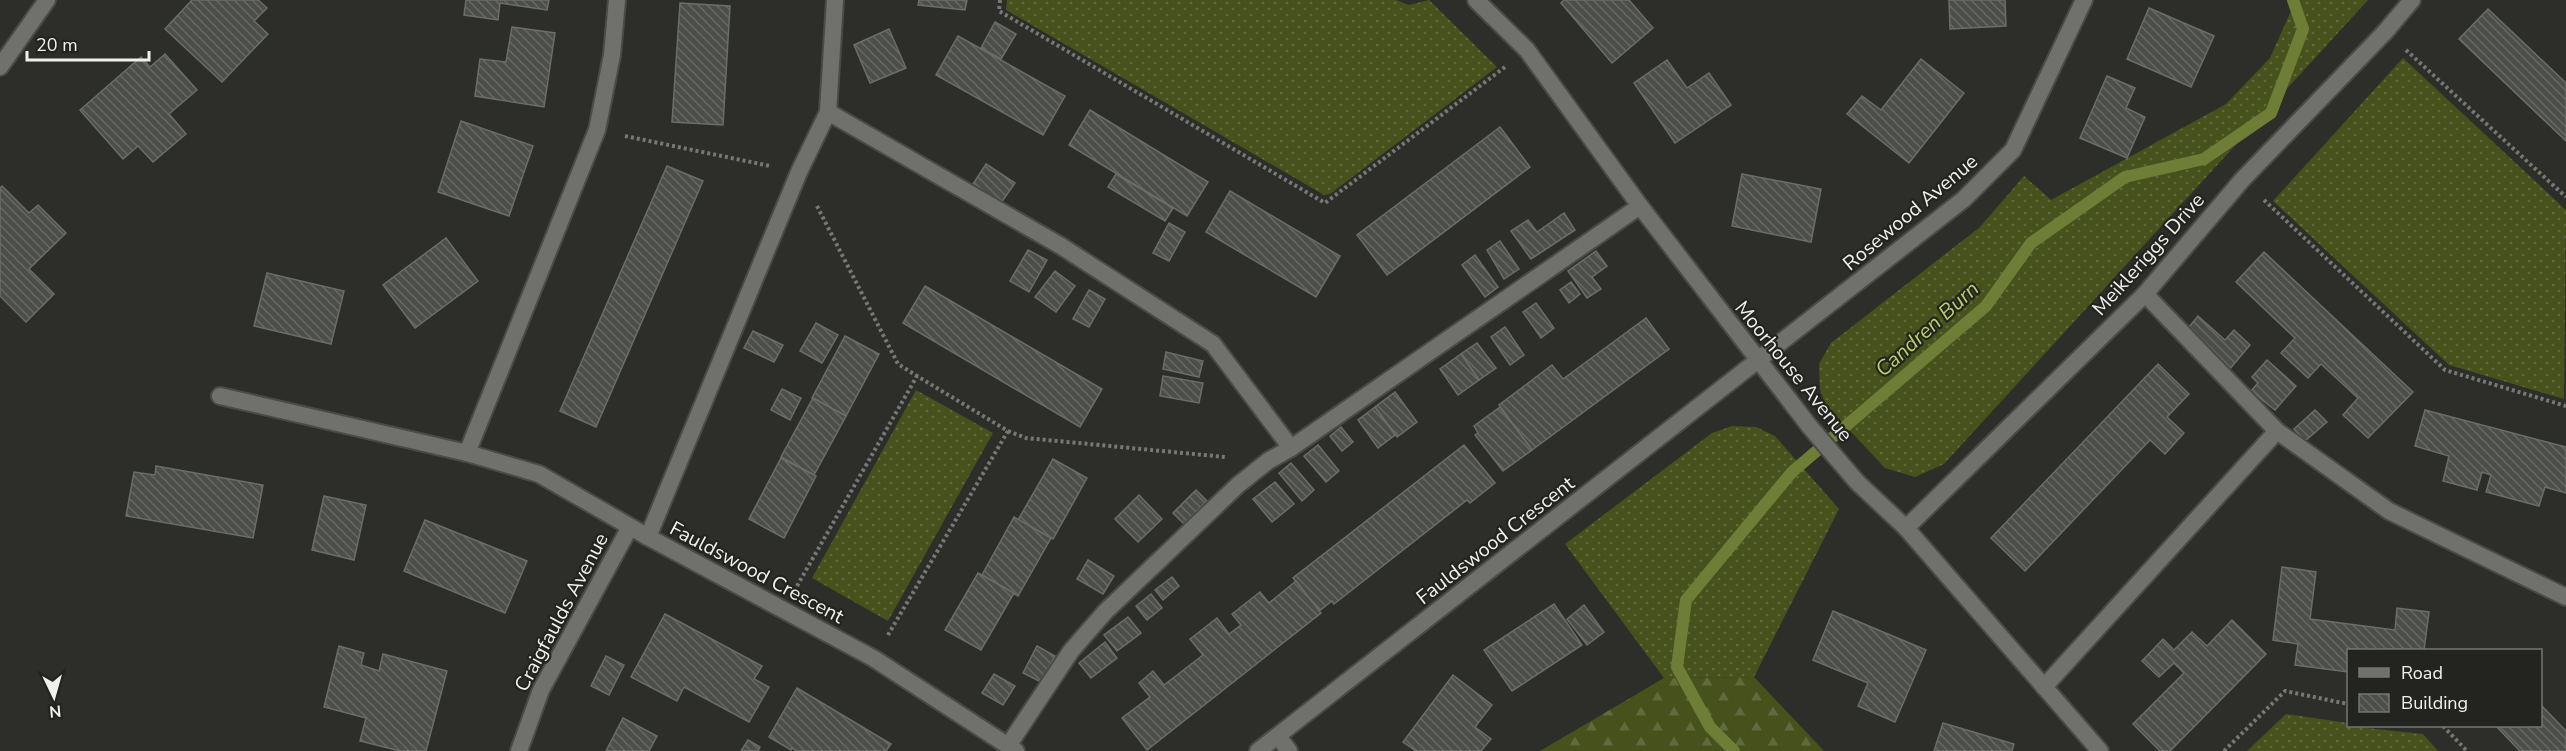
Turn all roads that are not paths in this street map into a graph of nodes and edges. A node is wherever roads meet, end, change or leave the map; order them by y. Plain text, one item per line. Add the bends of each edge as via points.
1 (47, 0) edge
2 (617, 0) edge
3 (835, 0) edge
4 (1476, 0) edge
5 (2084, 0) edge
6 (2412, 0) edge
7 (0, 67) edge
8 (828, 112) junction
9 (1640, 206) junction
10 (2145, 294) junction
11 (1758, 362) junction
12 (220, 396) dead end
13 (2277, 431) junction
14 (1291, 448) junction
15 (467, 453) junction
16 (630, 527) junction
17 (1906, 528) junction
18 (648, 537) junction
19 (2566, 597) edge
20 (2044, 687) junction
21 (1278, 736) junction
22 (1012, 749) edge
23 (519, 751) edge
24 (1258, 751) edge
25 (1289, 751) edge
26 (2100, 751) edge

1 - 7 street
2 - 15 street via 612,55 597,130
3 - 8 street
4 - 9 street, Moorhouse Avenue via 1527,50
5 - 11 street, Rosewood Avenue via 2013,150 1964,199
6 - 10 street, Meikleriggs Drive via 2242,180
8 - 14 street via 1061,246 1213,344
8 - 18 street via 799,172
9 - 11 street, Moorhouse Avenue
9 - 14 street
10 - 13 street
10 - 17 street, Meikleriggs Drive
11 - 17 street, Moorhouse Avenue via 1857,482
11 - 21 street, Fauldswood Crescent
12 - 15 street, Fauldswood Crescent
13 - 19 street via 2389,511
13 - 20 street
14 - 22 street via 1238,485 1105,612 1071,651
15 - 16 street, Fauldswood Crescent via 539,474
16 - 18 street, Fauldswood Crescent
16 - 23 street, Craigfaulds Avenue via 541,690
17 - 20 street, Moorhouse Avenue
18 - 22 street, Fauldswood Crescent via 873,658
20 - 26 street, Moorhouse Avenue
21 - 24 street, Fauldswood Crescent
21 - 25 street

